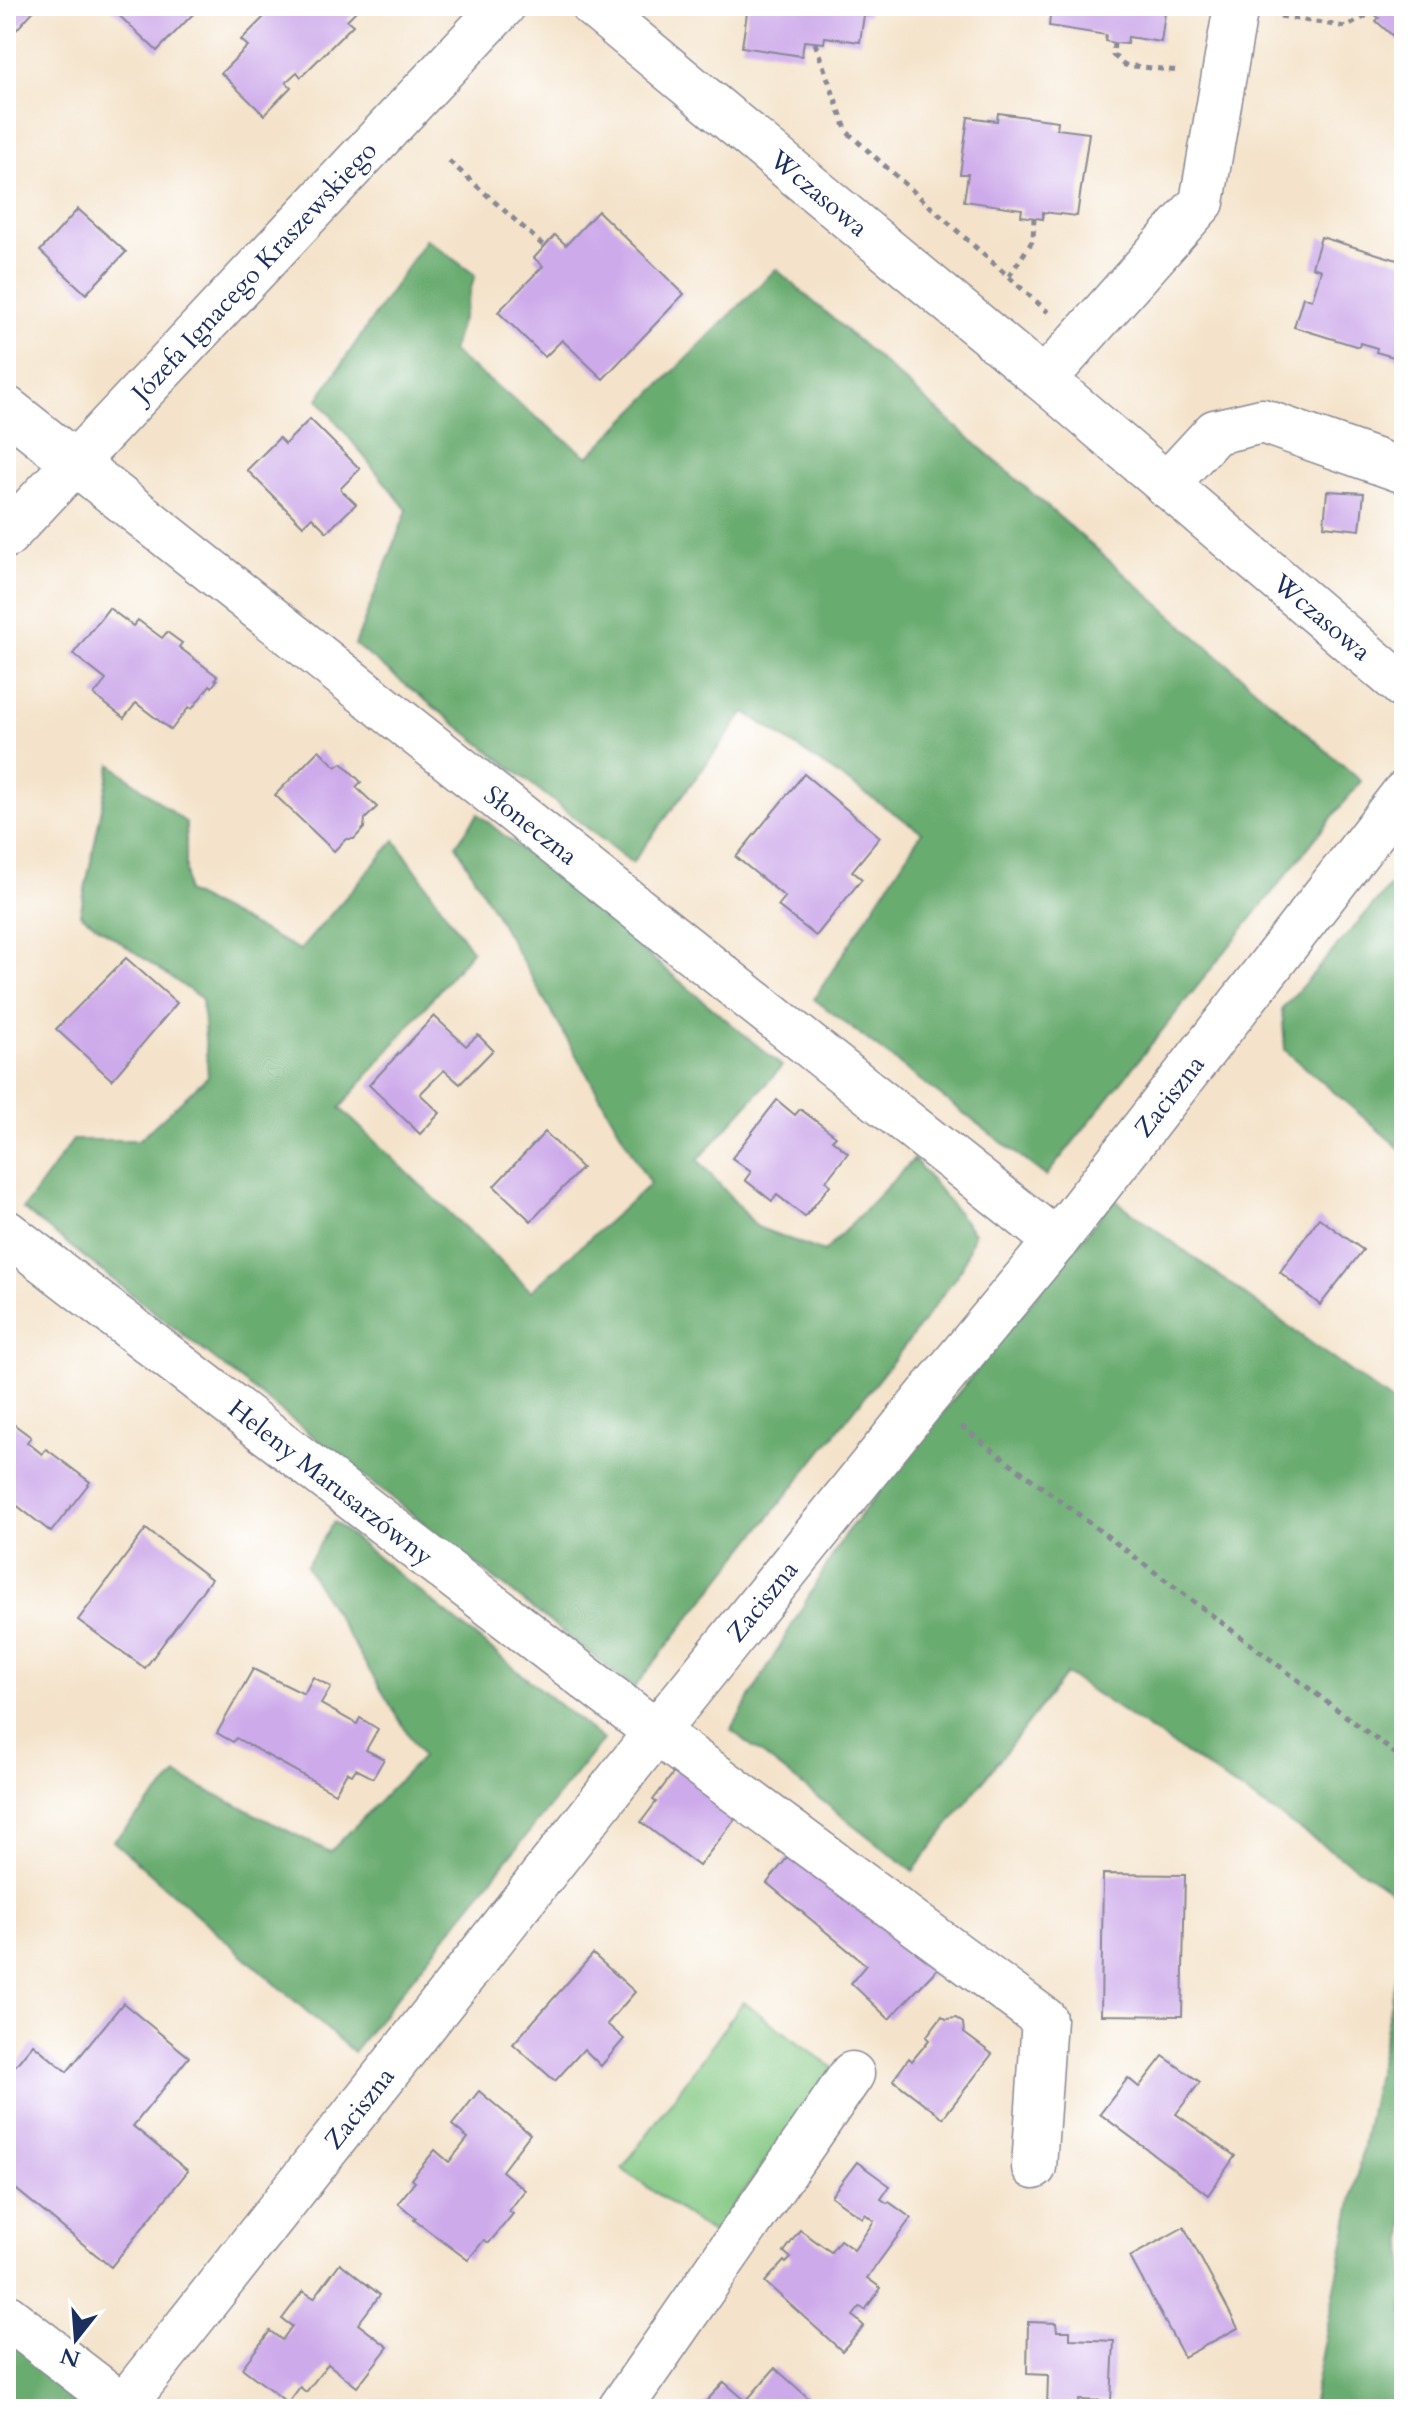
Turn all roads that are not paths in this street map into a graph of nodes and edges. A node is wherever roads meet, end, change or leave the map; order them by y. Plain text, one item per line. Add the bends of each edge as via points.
1 (503, 6) edge
2 (593, 6) edge
3 (1236, 8) edge
4 (1061, 360) junction
5 (6, 408) edge
6 (75, 463) junction
7 (1404, 471) edge
8 (1175, 475) junction
9 (6, 536) edge
10 (1404, 687) edge
11 (1404, 793) edge
12 (6, 1232) edge
13 (1056, 1241) junction
14 (656, 1732) junction
15 (852, 2074) dead end
16 (1034, 2167) dead end
17 (6, 2316) edge
18 (122, 2407) edge
19 (620, 2409) edge

1 - 6 street, Józefa Ignacego Kraszewskiego
2 - 4 street, Wczasowa
3 - 4 street via 1202,202
4 - 8 street, Wczasowa
5 - 6 street, Słoneczna
6 - 9 street, Józefa Ignacego Kraszewskiego
6 - 13 street, Słoneczna
7 - 8 street via 1262,421 1215,432
8 - 10 street, Wczasowa
11 - 13 street, Zaciszna
12 - 14 street, Heleny Marusarzówny
13 - 14 street, Zaciszna
14 - 16 street, Heleny Marusarzówny via 1044,2019
14 - 18 street, Zaciszna
15 - 19 street
17 - 18 street

